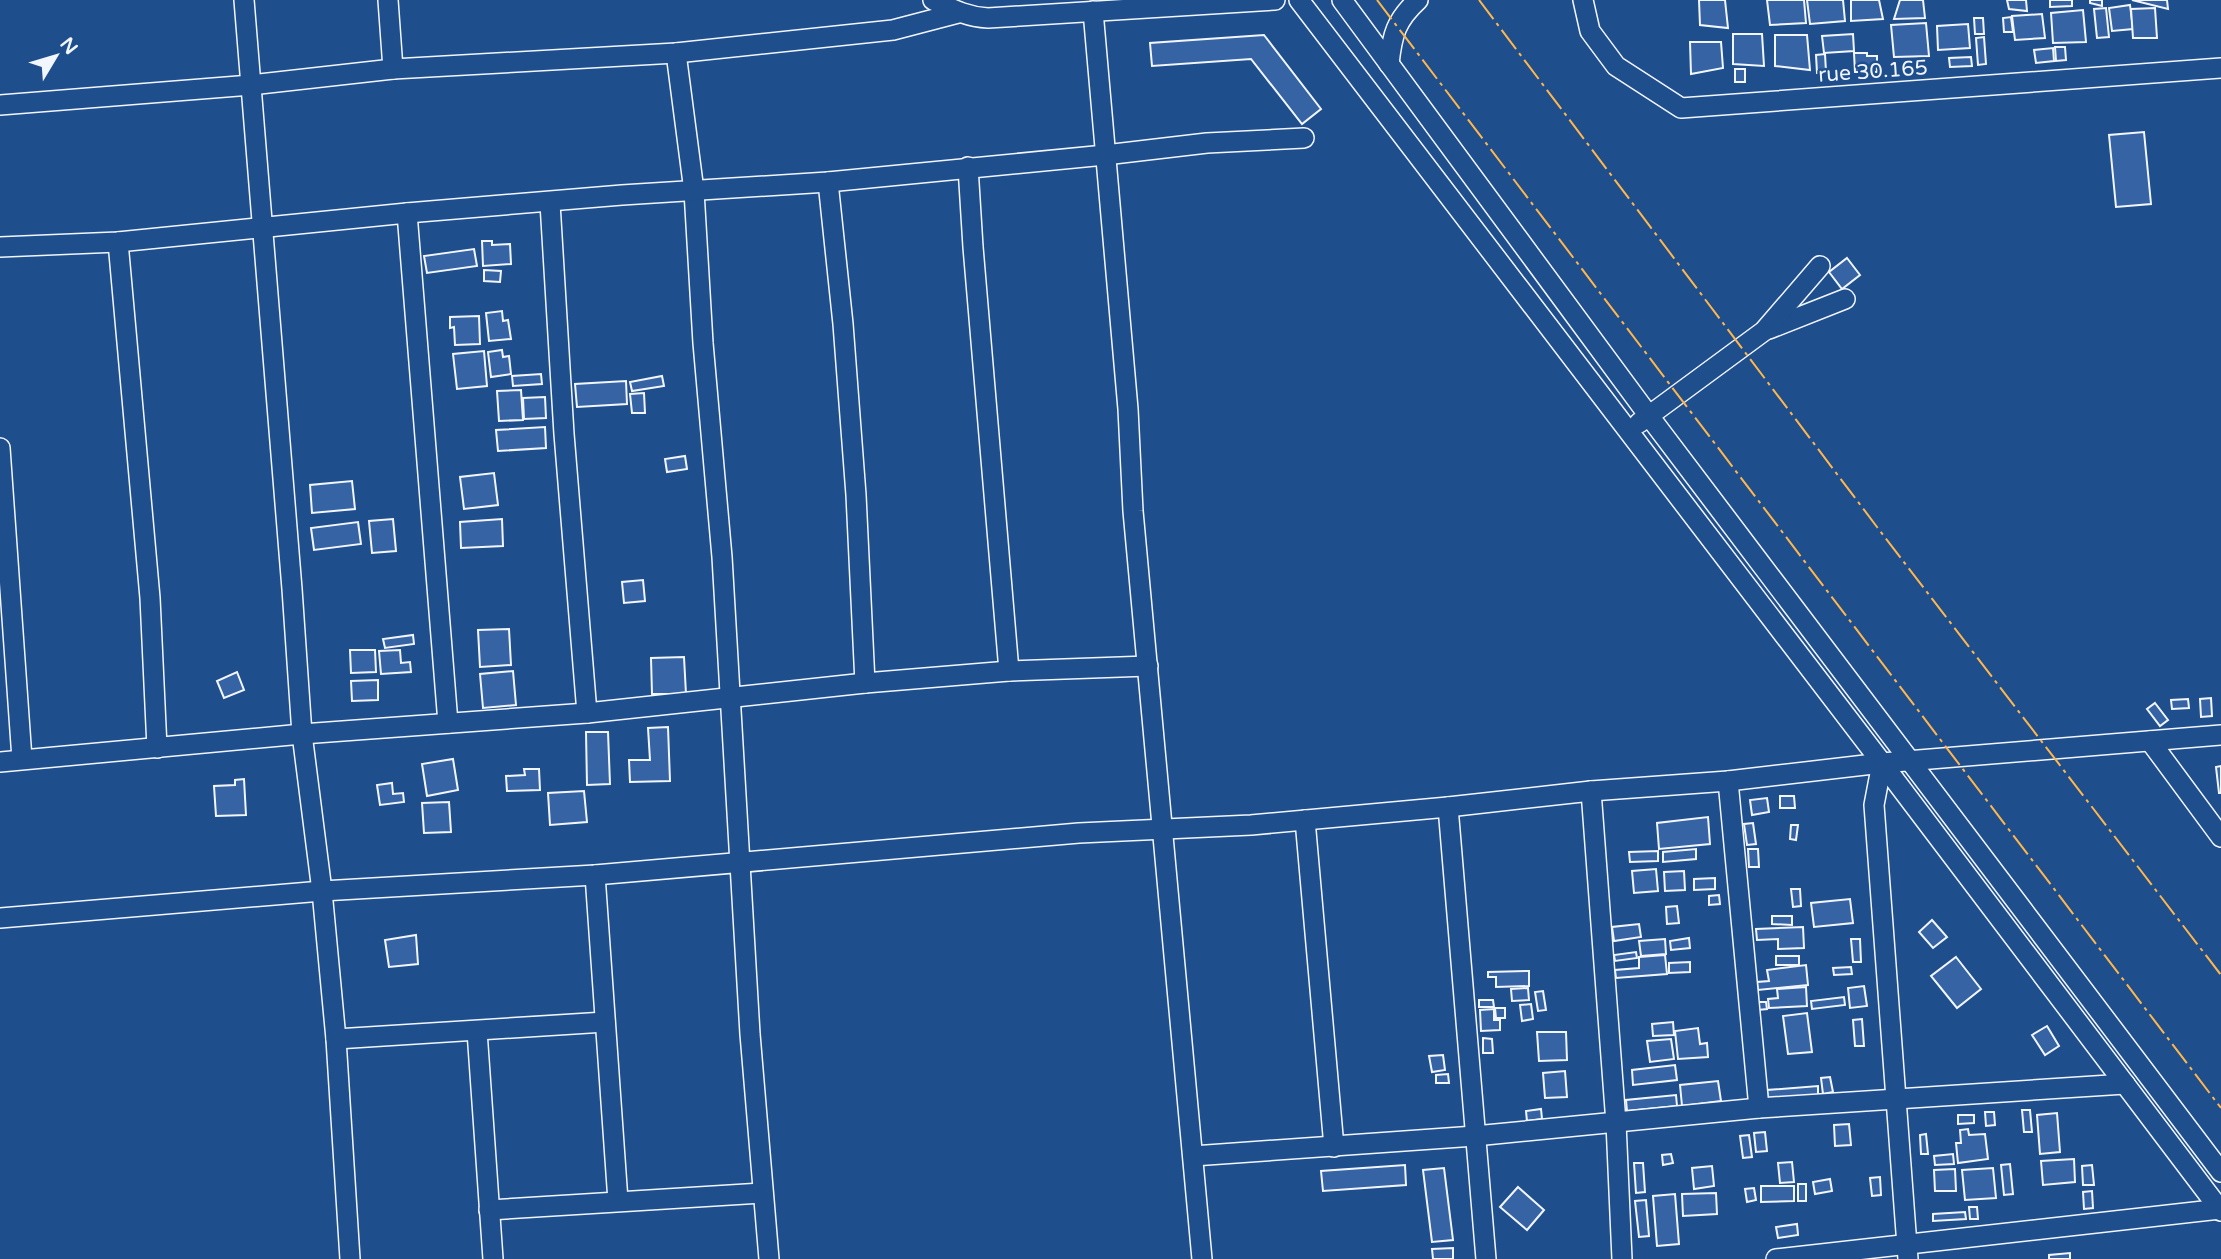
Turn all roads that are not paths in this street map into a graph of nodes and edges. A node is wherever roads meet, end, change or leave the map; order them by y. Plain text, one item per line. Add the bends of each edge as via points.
1 (244, 0) edge
2 (388, 0) edge
3 (933, 0) edge
4 (1275, 0) edge
5 (1299, 0) edge
6 (1342, 0) edge
7 (1418, 0) edge
8 (1583, 0) edge
9 (1093, 11) junction
10 (958, 13) junction
11 (676, 53) junction
12 (1390, 64) junction
13 (2221, 68) edge
14 (393, 69) junction
15 (251, 85) junction
16 (0, 105) edge
17 (1304, 138) dead end
18 (1105, 155) junction
19 (968, 167) junction
20 (828, 182) junction
21 (694, 191) junction
22 (550, 202) junction
23 (407, 213) junction
24 (262, 229) junction
25 (118, 242) junction
26 (0, 247) edge
27 (1819, 265) dead end
28 (1845, 299) dead end
29 (1765, 331) junction
30 (1648, 416) junction
31 (1627, 432) junction
32 (0, 448) edge
33 (1148, 666) junction
34 (1009, 671) junction
35 (865, 682) junction
36 (731, 697) junction
37 (587, 713) junction
38 (448, 723) junction
39 (302, 734) junction
40 (2221, 735) edge
41 (2150, 741) junction
42 (157, 748) junction
43 (22, 759) junction
44 (0, 762) edge
45 (1909, 762) junction
46 (1882, 763) junction
47 (1728, 781) junction
48 (1591, 791) junction
49 (1448, 807) junction
50 (1305, 820) junction
51 (1162, 828) junction
52 (2221, 837) edge
53 (741, 862) junction
54 (595, 875) junction
55 (322, 891) junction
56 (0, 918) edge
57 (605, 1022) junction
58 (477, 1031) junction
59 (336, 1039) junction
60 (2125, 1084) junction
61 (1898, 1097) junction
62 (1759, 1108) junction
63 (1616, 1123) junction
64 (1475, 1136) junction
65 (1334, 1147) junction
66 (1193, 1156) junction
67 (2221, 1172) edge
68 (762, 1193) junction
69 (618, 1201) junction
70 (489, 1210) junction
71 (2221, 1210) edge
72 (1908, 1251) edge
73 (350, 1259) edge
74 (492, 1259) edge
75 (769, 1259) edge
76 (1202, 1259) edge
77 (1486, 1259) edge
78 (1622, 1259) edge
79 (1776, 1259) edge

1 - 15 street
2 - 14 street
3 - 10 street
4 - 9 street
5 - 31 street
6 - 12 street
7 - 12 street via 1404,13 1392,36
8 - 13 street, rue 30.165 via 1590,31 1616,66 1681,108
9 - 10 street via 988,18
9 - 18 street
10 - 11 street via 893,30
11 - 14 street
11 - 21 street
12 - 30 street
14 - 15 street
15 - 16 street
15 - 24 street
17 - 18 street
18 - 19 street
18 - 33 street
19 - 20 street
19 - 34 street
20 - 21 street
20 - 35 street via 856,495
21 - 22 street
21 - 36 street
22 - 23 street
22 - 37 street
23 - 24 street
23 - 38 street
24 - 25 street
24 - 39 street
25 - 26 street
25 - 42 street via 150,598
27 - 29 street
28 - 29 street
29 - 30 street
30 - 31 street
30 - 45 street
31 - 46 street
32 - 43 street
33 - 34 street
33 - 51 street
34 - 35 street
35 - 36 street
36 - 37 street
36 - 53 street
37 - 38 street
38 - 39 street
39 - 42 street
39 - 55 street
40 - 41 street
41 - 45 street
41 - 52 street
42 - 43 street
43 - 44 street
45 - 46 street
45 - 67 street
46 - 47 street
46 - 60 street
46 - 61 street via 1874,805
47 - 48 street
47 - 62 street
48 - 49 street
48 - 63 street
49 - 50 street
49 - 64 street
50 - 51 street
50 - 65 street
51 - 53 street
51 - 66 street
53 - 54 street
53 - 68 street
54 - 55 street
54 - 57 street
55 - 56 street
55 - 59 street
57 - 58 street
57 - 69 street
58 - 59 street
58 - 70 street
59 - 73 street
60 - 61 street
60 - 71 street
61 - 62 street
61 - 72 street
62 - 63 street
63 - 64 street
63 - 78 street
64 - 65 street
64 - 77 street
65 - 66 street
66 - 76 street
68 - 69 street
68 - 75 street
69 - 70 street
70 - 74 street
71 - 72 street
72 - 79 street

